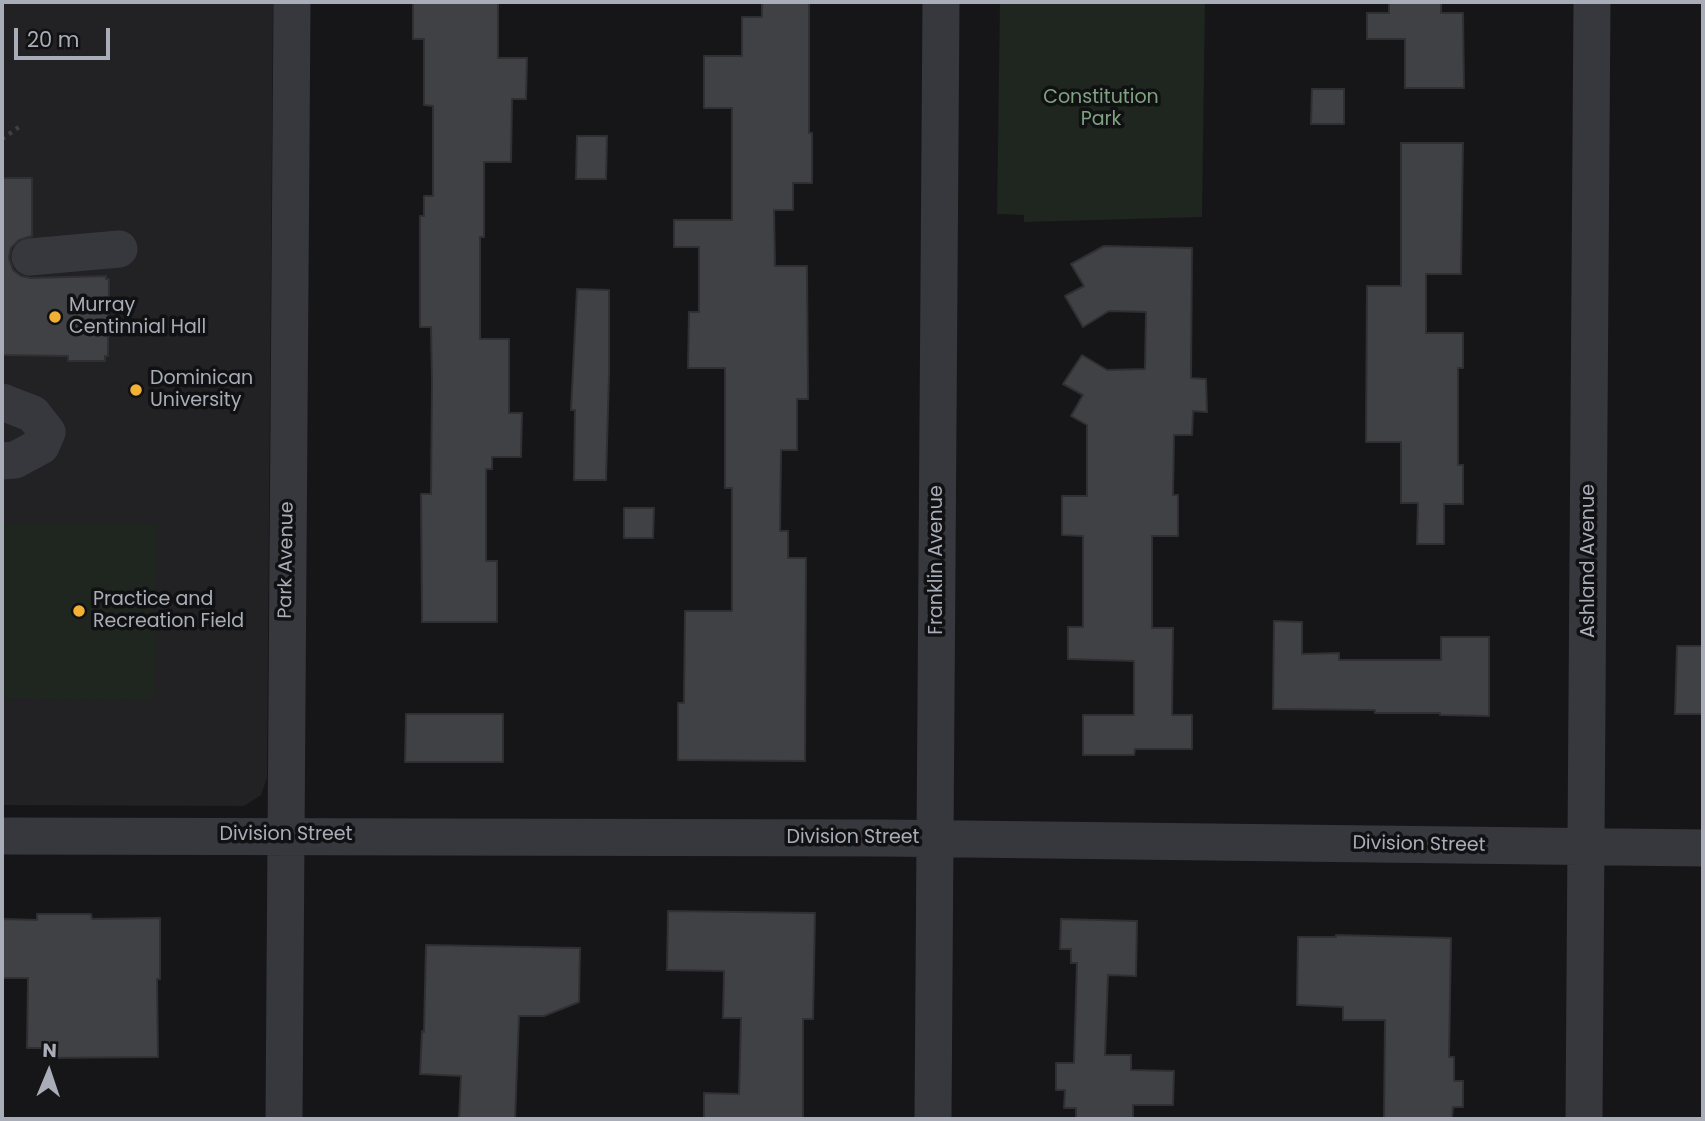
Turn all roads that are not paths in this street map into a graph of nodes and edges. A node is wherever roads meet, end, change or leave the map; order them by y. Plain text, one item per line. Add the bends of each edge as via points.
1 (292, 2) edge
2 (941, 2) edge
3 (1592, 2) edge
4 (118, 249) dead end
5 (30, 257) dead end
6 (2, 402) edge
7 (2, 461) edge
8 (284, 835) junction
9 (2, 836) edge
10 (935, 839) junction
11 (1587, 848) junction
12 (1703, 848) edge
13 (284, 1119) edge
14 (933, 1119) edge
15 (1584, 1119) edge

1 - 8 street, Park Avenue
2 - 10 street, Franklin Avenue
3 - 11 street, Ashland Avenue
4 - 5 street
6 - 7 street via 33,414 47,432 41,446 15,460
8 - 9 street, Division Street
8 - 10 street, Division Street
8 - 13 street, Park Avenue
10 - 11 street, Division Street
10 - 14 street, Franklin Avenue
11 - 12 street, Division Street
11 - 15 street, Ashland Avenue

